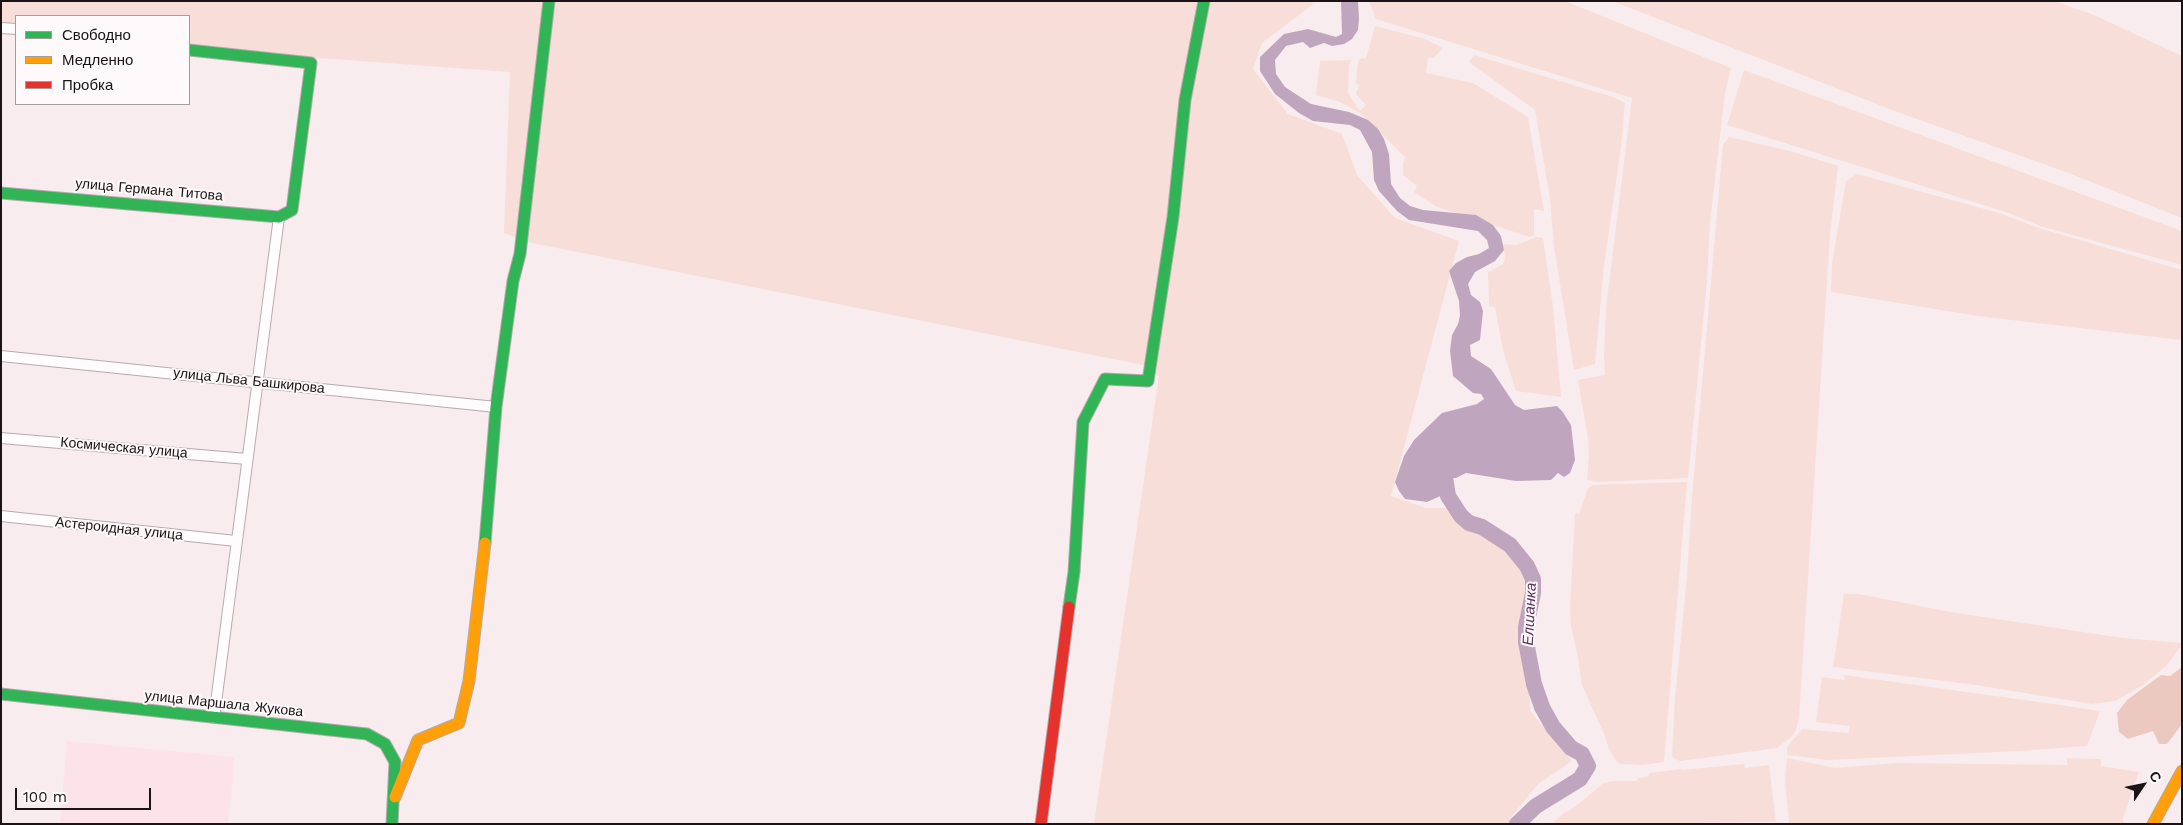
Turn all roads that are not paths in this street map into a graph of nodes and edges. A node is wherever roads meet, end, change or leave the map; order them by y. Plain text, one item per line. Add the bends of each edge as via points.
1 (549, 1) edge
2 (1204, 1) edge
3 (1, 28) edge
4 (15, 29) edge
5 (190, 50) edge
6 (1, 193) edge
7 (279, 217) junction
8 (1, 356) edge
9 (257, 382) junction
10 (496, 407) junction
11 (1, 438) edge
12 (247, 459) junction
13 (1, 516) edge
14 (236, 541) junction
15 (1, 694) edge
16 (214, 718) junction
17 (2182, 771) edge
18 (395, 797) junction
19 (392, 824) edge
20 (1041, 824) edge
21 (2153, 824) edge

1 - 10 street via 520,254 513,281
2 - 20 street via 1185,100 1173,218 1148,381 1105,379 1083,422 1074,572
3 - 4 street
5 - 7 street via 311,63 292,210
6 - 7 street, улица Германа Титова
7 - 9 street
8 - 9 street, улица Льва Башкирова
9 - 10 street, улица Льва Башкирова
9 - 12 street
10 - 18 street via 484,556 469,682 459,723 418,740
11 - 12 street, Космическая улица
12 - 14 street
13 - 14 street, Астероидная улица
14 - 16 street
15 - 16 street, улица Маршала Жукова
16 - 18 street, улица Маршала Жукова via 367,734 385,744 395,762
17 - 21 street
18 - 19 street

